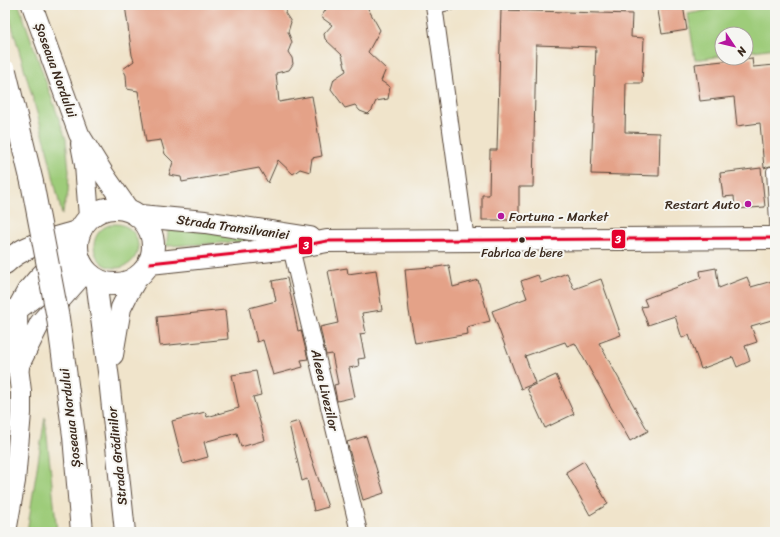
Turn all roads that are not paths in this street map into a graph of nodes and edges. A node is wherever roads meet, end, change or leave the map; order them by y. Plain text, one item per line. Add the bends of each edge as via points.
1 (32, 5) edge
2 (453, 5) edge
3 (434, 7) edge
4 (5, 71) edge
5 (80, 134) junction
6 (771, 172) dead end
7 (134, 212) junction
8 (775, 238) edge
9 (466, 240) junction
10 (327, 241) junction
11 (291, 248) junction
12 (85, 251) junction
13 (5, 263) edge
14 (144, 270) junction
15 (11, 312) edge
16 (12, 359) edge
17 (109, 379) junction
18 (6, 532) edge
19 (82, 532) edge
20 (125, 532) edge
21 (359, 532) edge

1 - 5 street, Șoseaua Nordului
2 - 3 lane
3 - 9 street
4 - 19 main road, Șoseaua Nordului, bridge via 32,182 58,318 74,436
5 - 7 street, Șoseaua Nordului via 105,176
5 - 12 street, Șoseaua Nordului via 85,165
6 - 8 lane
7 - 10 main road, Strada Transilvaniei
7 - 12 main road via 114,207 101,210
7 - 14 main road via 147,223 154,243 153,253
8 - 9 main road, Strada Transilvaniei
9 - 10 main road, Strada Transilvaniei
10 - 11 main road, Strada Transilvaniei
11 - 14 main road, Strada Transilvaniei
11 - 21 street, Aleea Livezilor
12 - 13 main road via 32,245 13,255
12 - 14 main road via 104,283 122,284
12 - 15 main road
12 - 16 street via 33,335
12 - 17 street, Șoseaua Nordului
14 - 17 street via 121,308
15 - 16 street
16 - 18 street via 21,391 20,439
17 - 20 street, Strada Grădinilor

